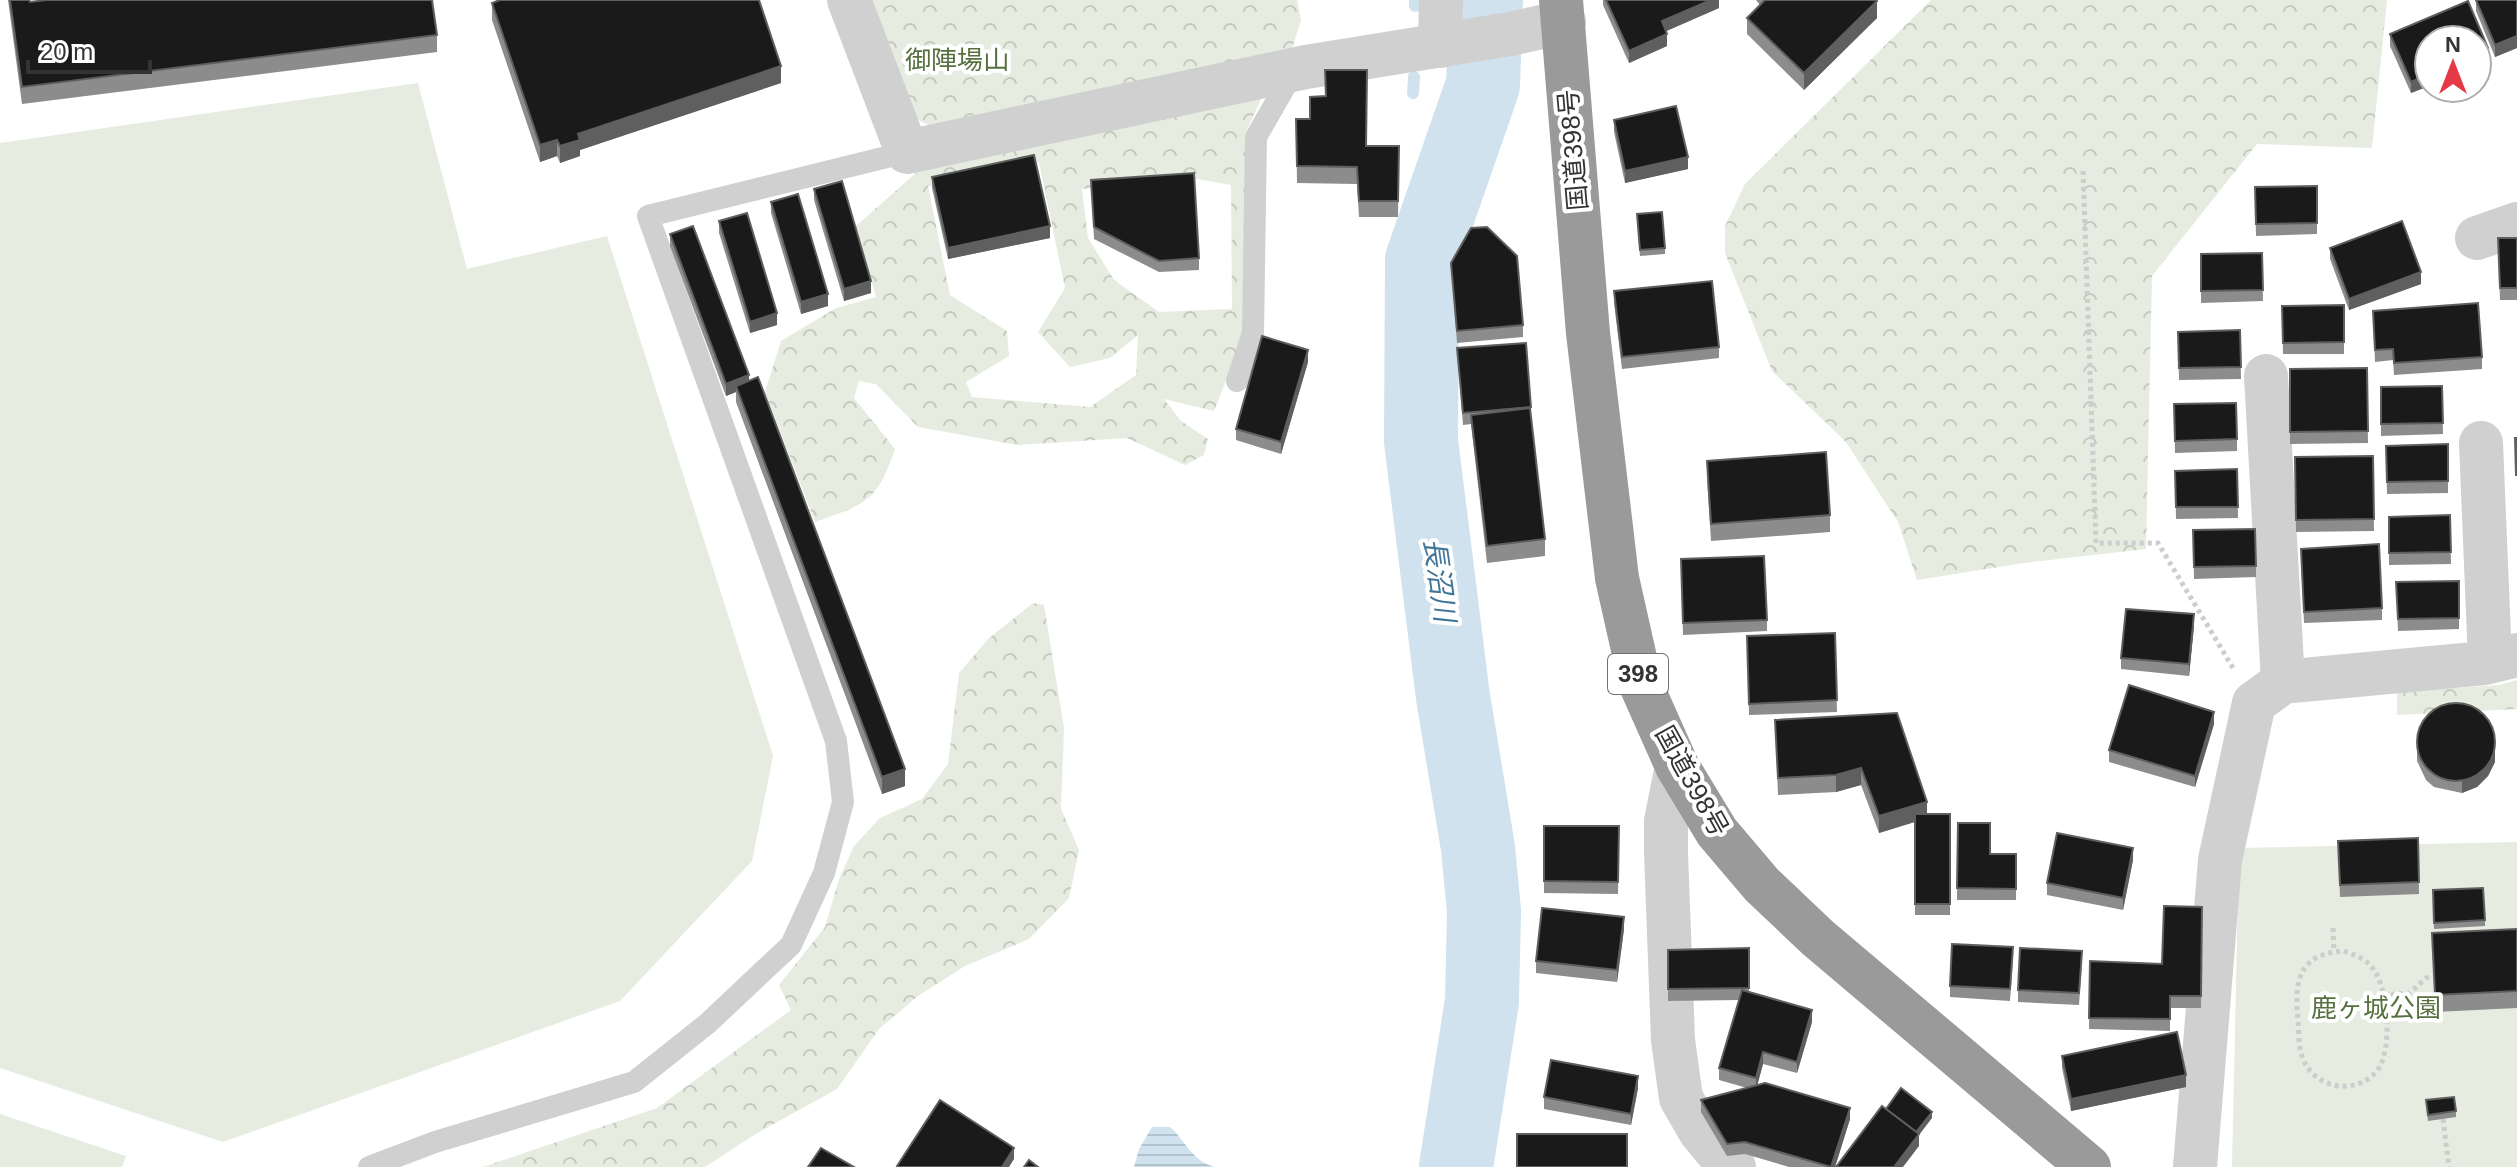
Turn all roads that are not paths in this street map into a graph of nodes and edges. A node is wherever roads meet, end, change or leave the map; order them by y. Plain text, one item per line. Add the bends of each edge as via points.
1 (849, 0) edge
2 (1441, 0) edge
3 (1563, 11) edge
4 (1446, 45) junction
5 (1295, 70) junction
6 (907, 152) junction
7 (2517, 224) edge
8 (2477, 238) dead end
9 (2266, 376) dead end
10 (1237, 381) dead end
11 (2481, 443) dead end
12 (2504, 658) edge
13 (2268, 692) junction
14 (1677, 766) junction
15 (369, 1167) edge
16 (1734, 1167) edge
17 (2089, 1167) edge
18 (2195, 1167) edge

1 - 6 street
2 - 4 street
3 - 4 street via 1510,34
3 - 14 highway, 国道398号 / 398 via 1588,333 1617,578 1641,685
4 - 5 street
5 - 6 street
5 - 10 lane via 1256,137 1253,333
6 - 15 lane via 648,216 836,741 843,802 824,873 791,945 707,1024 634,1082
7 - 8 street
9 - 13 street
11 - 12 street
12 - 13 street
13 - 18 street via 2220,860
14 - 16 street via 1666,821 1666,853 1673,1040 1681,1098 1700,1131
14 - 17 highway, 国道398号 / 398 via 1717,832 1762,885

